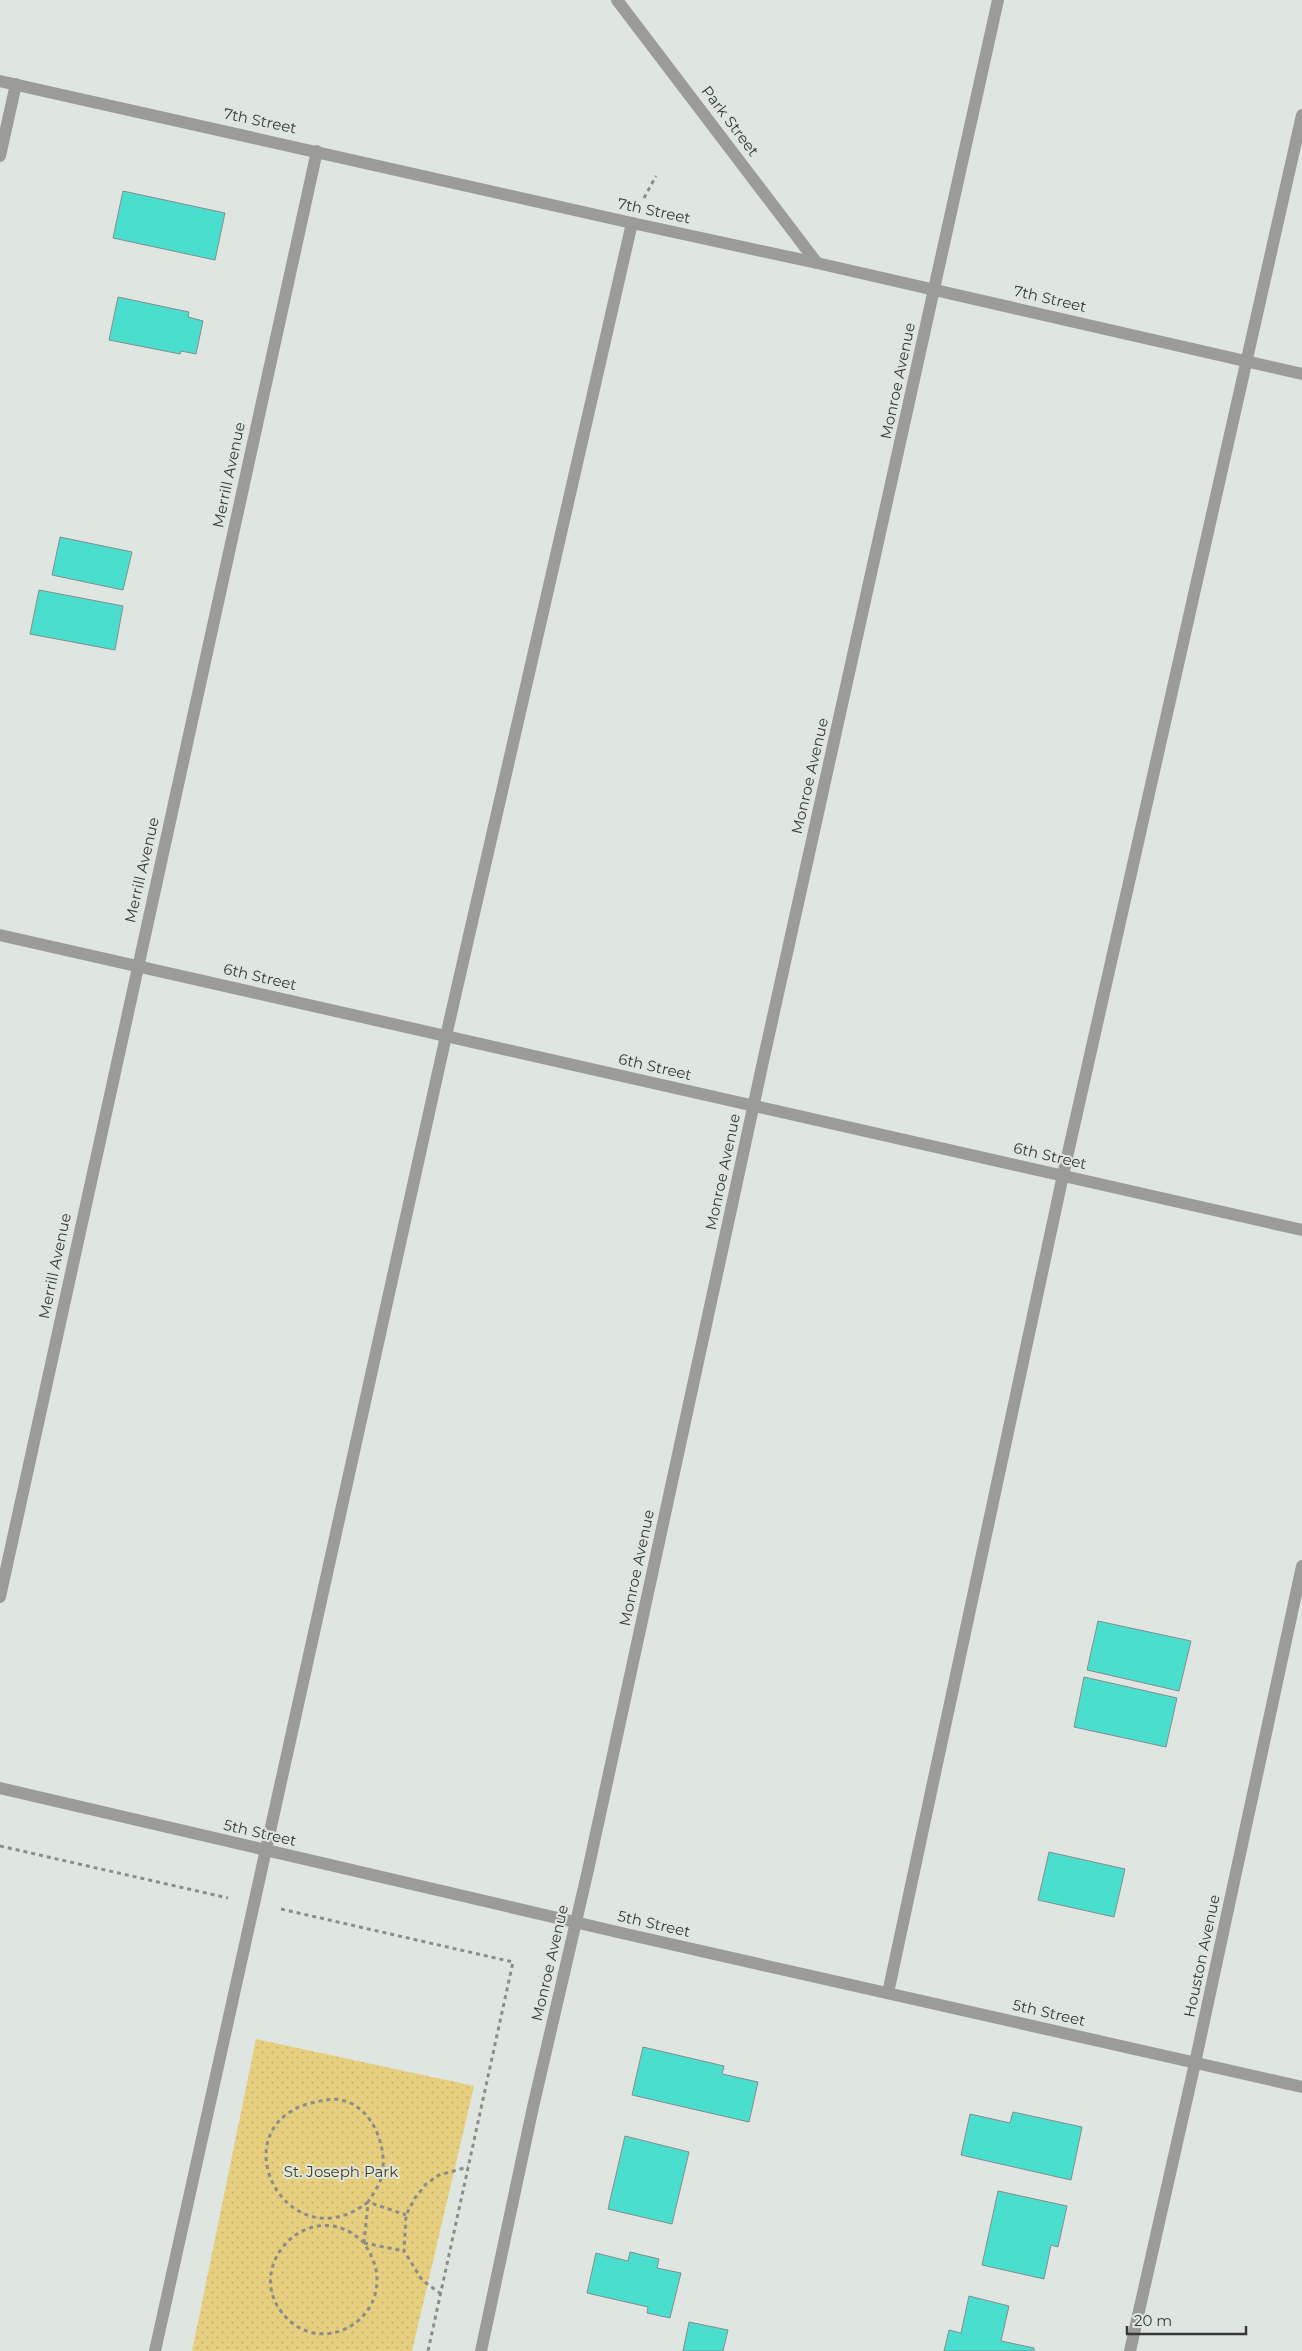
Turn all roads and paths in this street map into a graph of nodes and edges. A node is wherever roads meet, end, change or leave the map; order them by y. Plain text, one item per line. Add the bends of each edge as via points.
1 (617, 0) edge
2 (998, 0) edge
3 (0, 80) edge
4 (16, 84) junction
5 (1302, 115) edge
6 (317, 150) junction
7 (0, 156) edge
8 (632, 223) junction
9 (816, 263) junction
10 (934, 289) junction
11 (1248, 361) junction
12 (1302, 374) edge
13 (0, 935) edge
14 (137, 966) junction
15 (446, 1036) junction
16 (754, 1106) junction
17 (1063, 1175) junction
18 (1302, 1230) edge
19 (1302, 1566) edge
20 (0, 1597) edge
21 (0, 1788) edge
22 (267, 1851) junction
23 (576, 1923) junction
24 (513, 1962) dead end
25 (888, 1993) junction
26 (1195, 2063) junction
27 (1302, 2087) edge
28 (468, 2167) junction
29 (368, 2202) junction
30 (406, 2215) junction
31 (364, 2243) junction
32 (404, 2251) junction
33 (441, 2294) junction
34 (155, 2351) edge
35 (428, 2351) edge
36 (481, 2351) edge
37 (1130, 2351) edge

1 - 9 street, Park Street
2 - 10 street, Monroe Avenue
3 - 4 street, 7th Street
4 - 6 street, 7th Street
4 - 7 street
5 - 11 street
6 - 8 street, 7th Street
6 - 14 street, Merrill Avenue
8 - 9 street, 7th Street
8 - 15 street
9 - 10 street, 7th Street
10 - 11 street, 7th Street
10 - 16 street, Monroe Avenue
11 - 12 street, 7th Street
11 - 17 street
13 - 14 street, 6th Street
14 - 15 street, 6th Street
14 - 20 street, Merrill Avenue
15 - 16 street, 6th Street
15 - 22 street
16 - 17 street, 6th Street
16 - 23 street, Monroe Avenue
17 - 18 street, 6th Street
17 - 25 street
19 - 26 street, Houston Avenue
21 - 22 street, 5th Street
22 - 23 street, 5th Street
22 - 34 street
23 - 25 street, 5th Street
23 - 36 street, Monroe Avenue
24 - 28 path
25 - 26 street, 5th Street
26 - 27 street, 5th Street
26 - 37 street, Houston Avenue
28 - 30 path via 439,2175 426,2184
28 - 33 path
29 - 29 path via 382,2176 384,2147 370,2120 354,2105 343,2100 320,2101 290,2112 272,2132 267,2155 266,2171 284,2201 305,2216 321,2217 346,2214
29 - 30 path
29 - 31 path
30 - 32 path
31 - 31 path via 372,2256 377,2278 373,2302 367,2313 347,2329 334,2334 308,2333 290,2321 274,2300 269,2274 276,2255 296,2233 329,2224 347,2230
31 - 32 path
32 - 33 path via 422,2280
33 - 35 path

